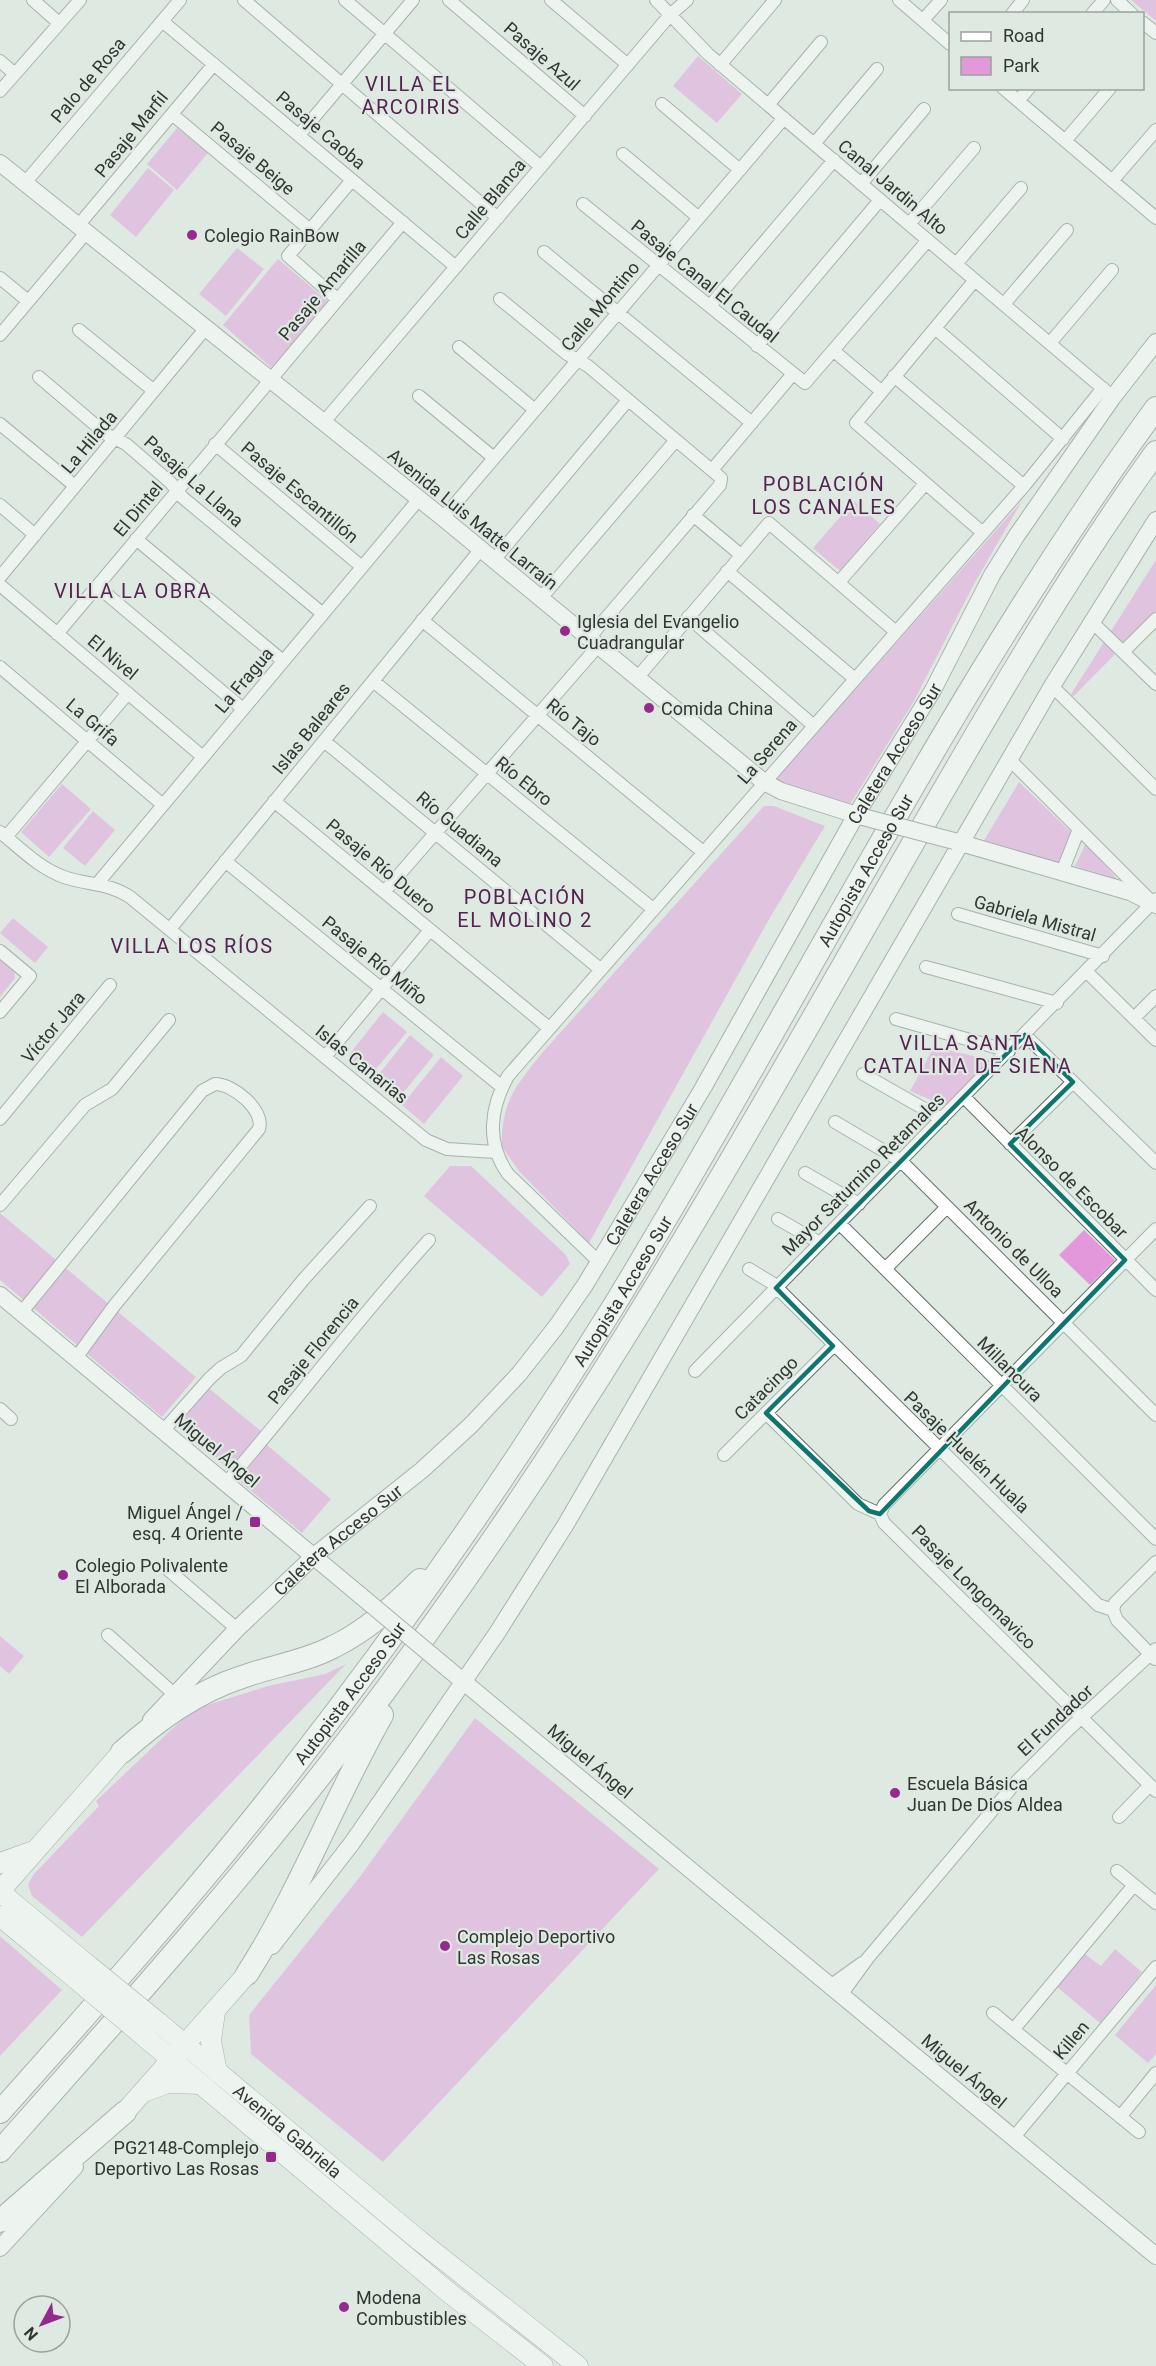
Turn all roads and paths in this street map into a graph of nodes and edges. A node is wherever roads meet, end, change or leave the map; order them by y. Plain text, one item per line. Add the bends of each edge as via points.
1 (33, 0) edge
2 (80, 0) edge
3 (180, 0) edge
4 (244, 0) edge
5 (345, 0) edge
6 (413, 0) edge
7 (449, 0) edge
8 (550, 0) edge
9 (656, 0) edge
10 (687, 0) edge
11 (775, 0) edge
12 (899, 0) edge
13 (941, 0) edge
14 (1023, 0) edge
15 (1104, 0) edge
16 (1117, 0) edge
17 (1014, 12) edge
18 (1094, 12) edge
19 (1130, 12) edge
20 (670, 15) junction
21 (923, 20) junction
22 (162, 21) junction
23 (59, 23) junction
24 (1144, 23) edge
25 (1156, 33) edge
26 (385, 34) junction
27 (821, 42) dead end
28 (949, 42) edge
29 (0, 61) edge
30 (214, 64) junction
31 (628, 65) junction
32 (720, 65) junction
33 (877, 69) dead end
34 (15, 74) junction
35 (342, 84) junction
36 (1005, 90) edge
37 (1027, 90) edge
38 (1108, 90) edge
39 (0, 92) edge
40 (1018, 101) junction
41 (662, 104) dead end
42 (768, 105) junction
43 (924, 109) dead end
44 (173, 114) junction
45 (585, 116) junction
46 (784, 118) junction
47 (1156, 130) edge
48 (299, 135) junction
49 (1065, 141) junction
50 (814, 144) junction
51 (974, 148) dead end
52 (623, 154) dead end
53 (834, 160) junction
54 (0, 163) edge
55 (541, 167) junction
56 (740, 170) junction
57 (352, 180) junction
58 (1112, 181) junction
59 (24, 184) junction
60 (861, 184) junction
61 (1021, 188) dead end
62 (880, 200) junction
63 (583, 204) dead end
64 (498, 218) junction
65 (699, 218) junction
66 (1156, 218) edge
67 (403, 222) junction
68 (909, 224) junction
69 (309, 229) junction
70 (81, 230) junction
71 (1067, 230) dead end
72 (928, 240) junction
73 (544, 252) dead end
74 (956, 264) junction
75 (658, 265) junction
76 (456, 267) junction
77 (1112, 270) dead end
78 (0, 278) edge
79 (975, 280) junction
80 (337, 299) junction
81 (500, 299) dead end
82 (28, 301) junction
83 (1004, 304) junction
84 (710, 306) junction
85 (618, 312) junction
86 (935, 328) junction
87 (205, 329) junction
88 (79, 330) dead end
89 (0, 335) edge
90 (1156, 342) edge
91 (1050, 343) junction
92 (757, 346) junction
93 (459, 347) dead end
94 (834, 351) junction
95 (577, 360) junction
96 (792, 375) junction
97 (894, 376) junction
98 (39, 377) dead end
99 (268, 380) junction
100 (154, 391) junction
101 (881, 392) junction
102 (1108, 393) junction
103 (419, 396) dead end
104 (628, 400) junction
105 (1156, 408) edge
106 (535, 410) junction
107 (323, 423) junction
108 (752, 423) junction
109 (0, 424) edge
110 (115, 438) junction
111 (1063, 439) junction
112 (676, 440) junction
113 (215, 444) junction
114 (1156, 452) edge
115 (494, 458) junction
116 (712, 470) junction
117 (926, 484) junction
118 (75, 486) junction
119 (1024, 486) junction
120 (177, 490) junction
121 (419, 499) junction
122 (0, 505) edge
123 (693, 516) junction
124 (443, 518) junction
125 (1156, 520) edge
126 (983, 533) junction
127 (35, 535) junction
128 (136, 539) junction
129 (481, 549) junction
130 (741, 555) junction
131 (494, 560) junction
132 (362, 567) junction
133 (728, 571) junction
134 (0, 577) edge
135 (839, 582) junction
136 (0, 585) edge
137 (97, 586) junction
138 (541, 598) junction
139 (323, 614) junction
140 (688, 616) junction
141 (1156, 619) edge
142 (422, 620) junction
143 (1091, 621) junction
144 (896, 632) junction
145 (57, 634) junction
146 (594, 642) junction
147 (1123, 652) junction
148 (283, 661) junction
149 (0, 667) edge
150 (637, 678) junction
151 (855, 679) junction
152 (373, 681) junction
153 (1156, 684) edge
154 (1052, 686) junction
155 (128, 693) junction
156 (243, 709) junction
157 (537, 715) junction
158 (814, 726) junction
159 (88, 741) junction
160 (324, 741) junction
161 (203, 757) junction
162 (1010, 760) junction
163 (487, 774) junction
164 (764, 782) junction
165 (1156, 789) edge
166 (274, 801) junction
167 (163, 804) junction
168 (860, 816) junction
169 (1079, 829) junction
170 (435, 833) junction
171 (3, 834) edge
172 (958, 843) junction
173 (703, 852) junction
174 (225, 861) junction
175 (1062, 872) junction
176 (98, 884) junction
177 (384, 892) junction
178 (1155, 902) edge
179 (653, 909) junction
180 (958, 914) dead end
181 (170, 929) junction
182 (430, 930) junction
183 (0, 951) edge
184 (1103, 956) junction
185 (927, 967) dead end
186 (600, 969) junction
187 (1087, 972) junction
188 (110, 985) dead end
189 (381, 989) junction
190 (1156, 996) edge
191 (1057, 1003) junction
192 (0, 1012) edge
193 (1134, 1018) junction
194 (896, 1019) dead end
195 (169, 1020) dead end
196 (549, 1028) junction
197 (1025, 1035) junction
198 (1156, 1040) edge
199 (1009, 1051) junction
200 (325, 1057) junction
201 (863, 1074) dead end
202 (1073, 1082) junction
203 (502, 1087) junction
204 (964, 1097) junction
205 (0, 1119) edge
206 (942, 1119) junction
207 (835, 1122) dead end
208 (1010, 1144) junction
209 (495, 1152) junction
210 (901, 1161) junction
211 (1156, 1163) edge
212 (805, 1173) dead end
213 (859, 1204) junction
214 (0, 1205) edge
215 (370, 1206) dead end
216 (947, 1207) junction
217 (778, 1219) dead end
218 (840, 1224) junction
219 (1156, 1229) edge
220 (429, 1240) dead end
221 (820, 1243) junction
222 (1125, 1260) junction
223 (598, 1262) junction
224 (749, 1269) dead end
225 (885, 1269) junction
226 (776, 1288) junction
227 (1156, 1290) edge
228 (1, 1299) edge
229 (21, 1313) junction
230 (1064, 1323) junction
231 (833, 1346) junction
232 (76, 1358) junction
233 (695, 1371) dead end
234 (1002, 1386) junction
235 (0, 1409) edge
236 (766, 1413) junction
237 (1156, 1415) edge
238 (11, 1419) dead end
239 (164, 1431) junction
240 (939, 1450) junction
241 (724, 1455) dead end
242 (226, 1483) junction
243 (880, 1514) junction
244 (466, 1531) junction
245 (1156, 1539) edge
246 (314, 1556) junction
247 (1156, 1562) edge
248 (166, 1568) dead end
249 (1113, 1610) junction
250 (433, 1624) junction
251 (237, 1629) junction
252 (108, 1635) dead end
253 (1154, 1654) edge
254 (464, 1682) junction
255 (174, 1694) junction
256 (1081, 1718) junction
257 (122, 1752) junction
258 (1153, 1788) edge
259 (1119, 1817) dead end
260 (38, 1848) junction
261 (0, 1863) edge
262 (1117, 1871) dead end
263 (1134, 1885) junction
264 (0, 1892) edge
265 (1156, 1903) edge
266 (0, 1916) edge
267 (1156, 1966) edge
268 (83, 1972) junction
269 (247, 1974) junction
270 (836, 1991) junction
271 (215, 2011) junction
272 (993, 2013) dead end
273 (1014, 2030) junction
274 (179, 2053) junction
275 (217, 2072) junction
276 (1067, 2073) junction
277 (1156, 2073) edge
278 (201, 2084) junction
279 (144, 2092) junction
280 (0, 2112) edge
281 (125, 2112) junction
282 (1120, 2117) junction
283 (1138, 2132) dead end
284 (1014, 2138) junction
285 (0, 2151) edge
286 (0, 2221) edge
287 (0, 2248) edge
288 (1156, 2256) edge
289 (543, 2366) edge
290 (578, 2366) edge

1 - 23 street
2 - 23 street
3 - 22 street, Palo de Rosa
4 - 35 street
5 - 26 street
6 - 26 street
7 - 45 street, Pasaje Azul
8 - 31 street
9 - 20 street, Canal Jardin Alto
10 - 20 street, Calle Blanca
11 - 32 street
12 - 21 street
13 - 21 street
14 - 17 street
15 - 18 street
16 - 19 street
20 - 31 street, Calle Blanca
20 - 32 street, Canal Jardin Alto
21 - 28 street
22 - 30 street, Pasaje Caoba
22 - 59 street, Palo de Rosa
23 - 34 street
24 - 25 street
26 - 35 street
26 - 55 street
27 - 42 street
29 - 34 street
30 - 44 street, Pasaje Marfil
30 - 48 street, Pasaje Caoba
31 - 45 street, Calle Blanca
32 - 42 street, Canal Jardin Alto
33 - 50 street
34 - 39 street
35 - 48 street
35 - 64 street
36 - 40 street
37 - 40 street
38 - 49 street
40 - 49 street
41 - 56 street
42 - 46 street, Canal Jardin Alto
43 - 60 street
44 - 69 street, Pasaje Beige
44 - 70 street, Pasaje Marfil
45 - 55 street, Calle Blanca
46 - 50 street, Canal Jardin Alto
46 - 56 street, Calle Montino
47 - 58 street
48 - 57 street, Pasaje Caoba
49 - 58 street
50 - 53 street, Canal Jardin Alto
51 - 68 street
52 - 65 street
53 - 60 street, Canal Jardin Alto
53 - 84 street
54 - 59 main road, Avenida Luis Matte Larraín
55 - 64 street, Calle Blanca
56 - 65 street, Calle Montino
57 - 67 street, Pasaje Caoba
57 - 69 street
58 - 66 street
59 - 70 main road, Avenida Luis Matte Larraín
60 - 62 street, Canal Jardin Alto
61 - 74 street
62 - 68 street, Canal Jardin Alto
62 - 92 street
63 - 75 street, Pasaje Canal El Caudal
64 - 76 street, Calle Blanca
65 - 75 street, Calle Montino
67 - 76 street, Pasaje Caoba
67 - 80 street, Pasaje Amarilla
68 - 72 street, Canal Jardin Alto
69 - 80 street via 288,256
70 - 82 street, Pasaje Marfil
70 - 87 main road, Avenida Luis Matte Larraín
71 - 83 street
72 - 74 street, Canal Jardin Alto
72 - 94 street
73 - 85 street
74 - 79 street, Canal Jardin Alto
75 - 84 street, Pasaje Canal El Caudal
75 - 85 street, Calle Montino
76 - 107 street, Calle Blanca
77 - 91 street
78 - 82 street
79 - 83 street, Canal Jardin Alto
79 - 86 street
80 - 99 street, Pasaje Amarilla
81 - 95 street
82 - 89 street, Pasaje Marfil
83 - 91 street, Canal Jardin Alto
84 - 92 street, Pasaje Canal El Caudal
85 - 95 street, Calle Montino
85 - 108 street
86 - 97 street
86 - 111 street
87 - 99 main road, Avenida Luis Matte Larraín
87 - 100 street, La Hilada
88 - 100 street
90 - 102 main road, Caletera Acceso Sur
91 - 102 street, Canal Jardin Alto
92 - 96 street, Pasaje Canal El Caudal
93 - 106 street
94 - 96 street, Pasaje Canal El Caudal via 805,383
94 - 101 street
95 - 104 street
95 - 106 street, Calle Montino
96 - 108 street
97 - 101 street
97 - 119 street
98 - 110 street, Pasaje La Llana
99 - 107 main road, Avenida Luis Matte Larraín
99 - 113 street, El Dintel
100 - 110 street, La Hilada
101 - 117 street via 856,423
102 - 111 street, La Serena
102 - 168 main road, Caletera Acceso Sur via 992,575 933,690
103 - 115 street
104 - 112 street
104 - 131 street
105 - 244 highway, Autopista Acceso Sur via 1082,513 1001,640 617,1301
106 - 115 street, Calle Montino
107 - 121 main road, Avenida Luis Matte Larraín
108 - 116 street
109 - 118 street
110 - 118 street, La Hilada
110 - 120 street, Pasaje La Llana
111 - 119 street, La Serena
112 - 116 street
112 - 138 street
113 - 120 street, El Dintel
113 - 132 street, Pasaje Escantillón
114 - 250 highway, Autopista Acceso Sur via 1027,646 629,1330 544,1463
115 - 124 street, Calle Montino
116 - 123 street via 721,481
117 - 126 street
117 - 135 street
118 - 127 street, La Hilada
119 - 126 street, La Serena
120 - 128 street, El Dintel
120 - 139 street, Pasaje La Llana
121 - 124 main road, Avenida Luis Matte Larraín
121 - 132 street, La Fragua
122 - 127 street
123 - 130 street
123 - 146 street
124 - 129 main road, Avenida Luis Matte Larraín
125 - 143 main road
126 - 144 street, La Serena
127 - 134 street, La Hilada
128 - 137 street, El Dintel
128 - 148 street
129 - 131 main road, Avenida Luis Matte Larraín
129 - 142 street, Islas Baleares
130 - 133 street
130 - 135 street via 769,523
131 - 138 main road, Avenida Luis Matte Larraín
132 - 139 street, La Fragua
133 - 140 street
133 - 151 street
135 - 144 street
136 - 145 street, El Nivel
137 - 145 street, El Dintel
137 - 156 street
138 - 146 main road, Avenida Luis Matte Larraín
139 - 148 street, La Fragua
140 - 150 street
140 - 158 street
141 - 147 street
142 - 152 street, Islas Baleares
142 - 157 street, Río Tajo
143 - 147 street
143 - 154 main road
144 - 151 street, La Serena
145 - 155 street, El Nivel
146 - 150 main road, Avenida Luis Matte Larraín
146 - 157 street
147 - 153 street
148 - 156 street, La Fragua
149 - 159 street, La Grifa
150 - 164 main road, Avenida Luis Matte Larraín
151 - 158 street, La Serena
152 - 160 street, Islas Baleares
152 - 163 street, Río Ebro
154 - 162 main road
154 - 165 street
155 - 159 street
155 - 161 street, El Nivel
156 - 161 street, La Fragua
157 - 163 street
157 - 173 street, Río Tajo
158 - 164 street, La Serena
159 - 167 street, La Grifa
159 - 171 street
160 - 166 street, Islas Baleares
160 - 170 street, Río Guadiana
161 - 167 street, La Fragua
162 - 169 street
162 - 172 main road
163 - 170 street
163 - 179 street, Río Ebro
164 - 168 main road, Avenida Luis Matte Larraín
164 - 173 street, La Serena
166 - 174 street, Islas Baleares
166 - 177 street, Pasaje Río Duero
167 - 176 street, La Fragua
168 - 172 main road, Avenida Luis Matte Larraín, bridge
168 - 223 main road, Caletera Acceso Sur
169 - 175 street
169 - 178 street
170 - 177 street
170 - 186 street, Río Guadiana
171 - 176 street, Islas Canarias via 55,873
172 - 175 main road, Avenida Luis Matte Larraín
172 - 254 main road via 566,1524
173 - 179 street, La Serena
174 - 181 street, Islas Baleares
174 - 189 street, Pasaje Río Miño
175 - 178 main road, Avenida Luis Matte Larraín
176 - 181 street, Islas Canarias via 124,893
177 - 182 street, Pasaje Río Duero
178 - 184 street, Mayor Saturnino Retamales
179 - 186 street, La Serena
180 - 184 street, Gabriela Mistral
181 - 200 street, Islas Canarias
182 - 189 street
182 - 196 street, Pasaje Río Duero
183 - 192 street via 30,975
184 - 187 street, Mayor Saturnino Retamales
185 - 191 street
186 - 196 street, La Serena
187 - 191 street, Mayor Saturnino Retamales
187 - 193 street
188 - 205 street, Víctor Jara
189 - 200 street
189 - 203 street, Pasaje Río Miño
190 - 193 street
191 - 197 street, Mayor Saturnino Retamales
193 - 198 street
194 - 199 street
195 - 214 street via 112,1089 85,1105
196 - 203 street, La Serena
197 - 199 street, Mayor Saturnino Retamales
197 - 202 street
199 - 204 street, Mayor Saturnino Retamales
200 - 209 street, Islas Canarias via 433,1144 455,1150
201 - 206 street
202 - 208 street
202 - 211 street
203 - 209 street, La Serena via 493,1117
204 - 206 street, Mayor Saturnino Retamales
204 - 208 street, Alonso de Escobar
206 - 210 street, Mayor Saturnino Retamales
207 - 210 street, Antonio de Ulloa
208 - 222 street, Alonso de Escobar
209 - 223 street via 508,1174
210 - 213 street, Mayor Saturnino Retamales
210 - 216 street, Antonio de Ulloa
212 - 213 street
213 - 218 street, Mayor Saturnino Retamales
215 - 239 street via 241,1356 209,1379
216 - 225 street
216 - 230 street, Antonio de Ulloa
217 - 221 street
218 - 221 street, Mayor Saturnino Retamales
218 - 225 street, Millancura
219 - 222 street
220 - 242 street, Pasaje Florencia
221 - 226 street, Mayor Saturnino Retamales
222 - 227 street, Alonso de Escobar
222 - 230 street
223 - 246 main road, Caletera Acceso Sur via 541,1347 471,1425 422,1470
224 - 226 street, Pasaje Huelén Huala
225 - 234 street, Millancura
226 - 231 street, Pasaje Huelén Huala
226 - 233 street, Mayor Saturnino Retamales
228 - 229 main road, Miguel Ángel
229 - 232 main road, Miguel Ángel
229 - 232 street via 202,1091 220,1084 237,1094 257,1112 261,1120 259,1129
230 - 234 street
230 - 237 street, Antonio de Ulloa
231 - 236 street, Catacingo
231 - 240 street, Pasaje Huelén Huala
232 - 239 main road, Miguel Ángel
234 - 240 street
234 - 245 street, Millancura
235 - 238 street
236 - 241 street, Catacingo
236 - 243 street, Pasaje Longomavico via 858,1504
239 - 242 main road, Miguel Ángel
240 - 243 street
240 - 249 street, Pasaje Huelén Huala via 1098,1605
242 - 246 main road, Miguel Ángel
243 - 256 street, Pasaje Longomavico via 884,1523
244 - 257 highway via 406,1594 353,1636 321,1653 243,1676 206,1692 164,1718
244 - 280 highway, Autopista Acceso Sur via 280,1784 128,1967
246 - 251 main road, Caletera Acceso Sur
246 - 254 main road, Miguel Ángel, bridge
247 - 249 street via 1115,1603
248 - 251 street
249 - 253 street, Pasaje Huelén Huala via 1117,1620
250 - 269 highway via 351,1771 278,1924
250 - 285 highway, Autopista Acceso Sur via 248,1866
251 - 255 main road, Caletera Acceso Sur
252 - 255 street
253 - 256 street, El Fundador
254 - 269 main road via 331,1872
254 - 270 main road, Miguel Ángel
255 - 257 main road, Caletera Acceso Sur
256 - 258 street, Pasaje Longomavico
256 - 270 street, El Fundador via 1017,1781
257 - 260 main road, Caletera Acceso Sur
258 - 259 street
260 - 261 main road
260 - 264 main road, Caletera Acceso Sur
262 - 263 street
263 - 265 street
263 - 273 street
264 - 268 main road, Avenida Gabriela
266 - 268 main road, Avenida Gabriela
267 - 276 street, Killen
268 - 274 main road, Avenida Gabriela, bridge
269 - 271 main road
270 - 284 main road, Miguel Ángel
271 - 274 main road
271 - 275 main road via 211,2041
272 - 273 street
273 - 276 street
274 - 275 main road, Avenida Gabriela
274 - 278 main road, Avenida Gabriela
274 - 279 main road
275 - 290 main road, Avenida Gabriela via 436,2255
276 - 282 street
276 - 284 street, Killen
277 - 282 street
278 - 279 main road via 168,2083
278 - 289 main road, Avenida Gabriela via 447,2291
279 - 281 main road
281 - 286 highway
281 - 287 main road
282 - 283 street
284 - 288 main road, Miguel Ángel

